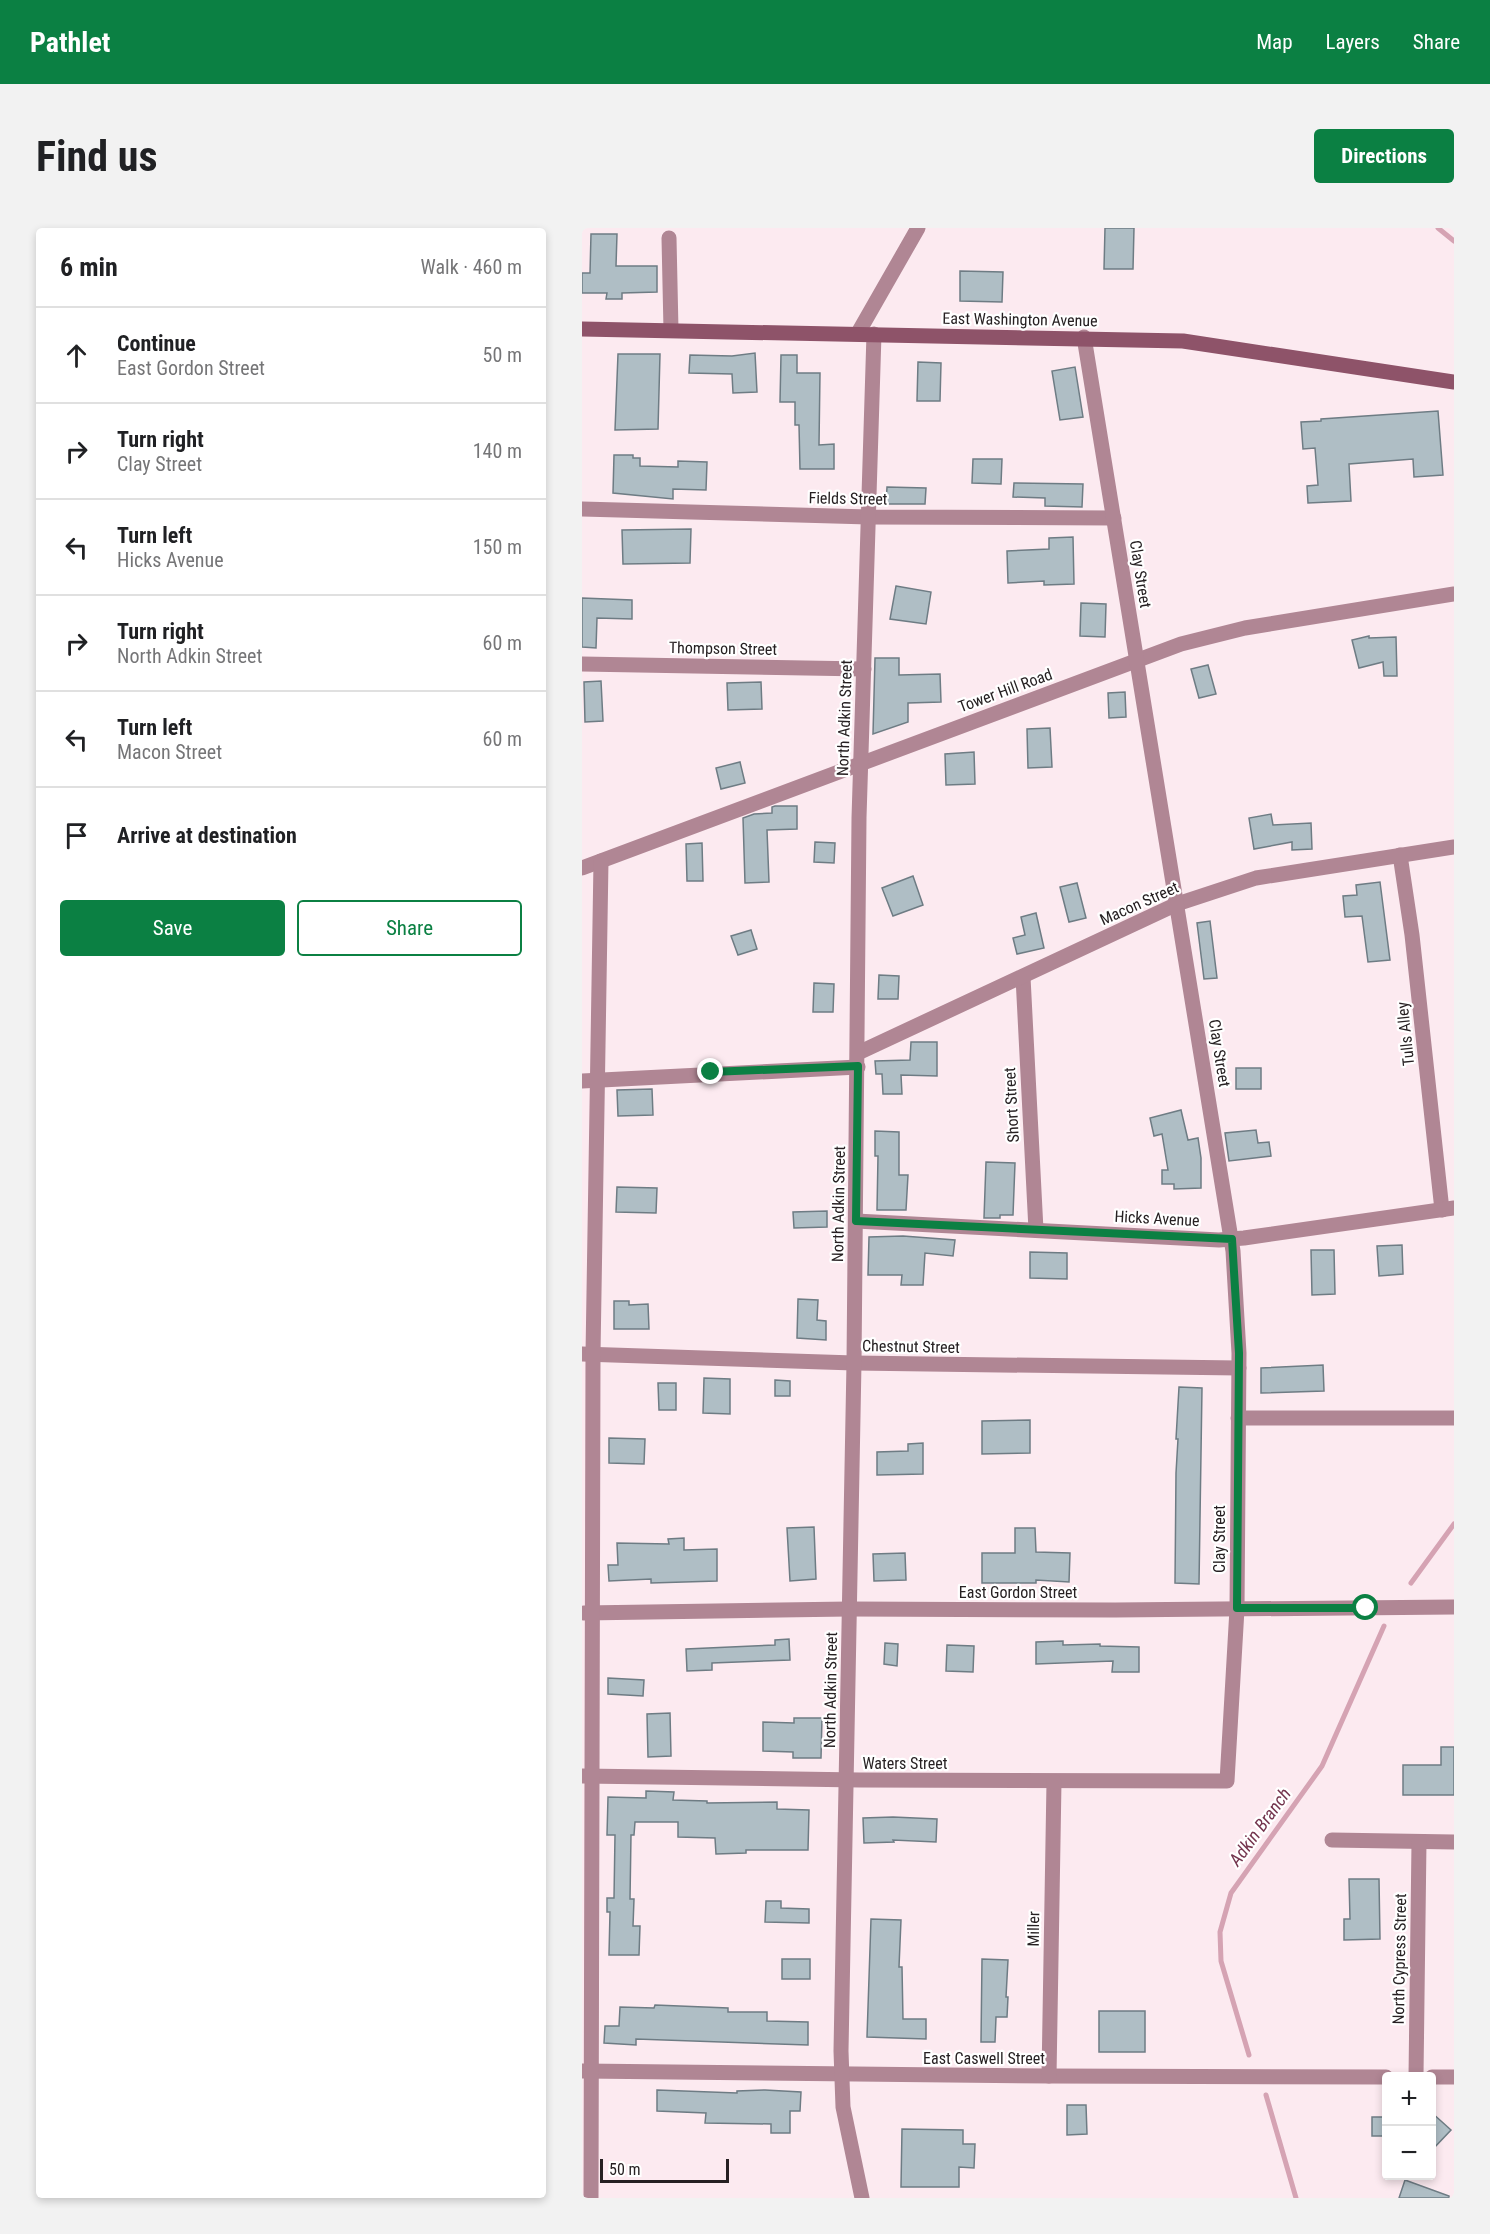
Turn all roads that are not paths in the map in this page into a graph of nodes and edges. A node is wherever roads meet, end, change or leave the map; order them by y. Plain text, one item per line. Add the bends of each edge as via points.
1 (918, 228) edge
2 (669, 237) dead end
3 (582, 329) edge
4 (670, 330) junction
5 (858, 333) junction
6 (874, 334) junction
7 (1084, 338) junction
8 (1454, 382) edge
9 (582, 509) edge
10 (869, 516) junction
11 (1114, 518) junction
12 (1454, 594) edge
13 (1137, 660) junction
14 (582, 664) edge
15 (864, 669) junction
16 (861, 763) junction
17 (1454, 847) edge
18 (1400, 855) junction
19 (600, 861) junction
20 (582, 868) edge
21 (1177, 904) junction
22 (1023, 977) junction
23 (858, 1060) junction
24 (589, 1080) edge
25 (1448, 1209) edge
26 (856, 1221) junction
27 (1036, 1230) junction
28 (1232, 1239) junction
29 (588, 1354) edge
30 (854, 1363) junction
31 (1239, 1368) junction
32 (1238, 1418) junction
33 (1454, 1418) edge
34 (1454, 1607) edge
35 (1237, 1608) junction
36 (849, 1609) junction
37 (587, 1613) edge
38 (587, 1776) edge
39 (846, 1780) junction
40 (1227, 1781) joint
41 (1054, 1782) junction
42 (1332, 1840) dead end
43 (1419, 1842) junction
44 (1454, 1842) edge
45 (587, 2071) edge
46 (1416, 2072) edge
47 (842, 2074) junction
48 (1049, 2076) junction
49 (1382, 2077) edge
50 (1436, 2077) edge
51 (1454, 2077) edge
52 (591, 2198) edge
53 (862, 2198) edge

1 - 5 street
2 - 4 street
3 - 4 street, East Washington Avenue
4 - 5 street, East Washington Avenue
5 - 6 street, East Washington Avenue
6 - 7 street, East Washington Avenue
6 - 10 street, North Adkin Street
7 - 8 street, East Washington Avenue via 1183,341
7 - 11 street, Clay Street
9 - 10 street, Fields Street
10 - 11 street, Fields Street
10 - 15 street, North Adkin Street
11 - 13 street, Clay Street
12 - 13 street, Tower Hill Road via 1245,628
13 - 16 street, Tower Hill Road
13 - 21 street, Clay Street
14 - 15 street, Thompson Street
15 - 16 street, North Adkin Street
16 - 19 street, Tower Hill Road
16 - 23 street, North Adkin Street
17 - 18 street, Macon Street
18 - 21 street, Macon Street via 1256,878
18 - 25 street, Tulls Alley
19 - 20 street, Tower Hill Road
19 - 24 street
21 - 22 street, Macon Street
21 - 28 street, Clay Street
22 - 23 street, Macon Street
22 - 27 street, Short Street
23 - 24 street, Macon Street
23 - 26 street, North Adkin Street
24 - 29 street
25 - 28 street, Hicks Avenue
26 - 27 street, Hicks Avenue
26 - 30 street, North Adkin Street
27 - 28 street, Hicks Avenue
28 - 31 street, Clay Street
29 - 30 street, Chestnut Street
29 - 37 street
30 - 31 street, Chestnut Street
30 - 36 street, North Adkin Street
31 - 32 street, Clay Street
32 - 33 street
32 - 35 street, Clay Street
34 - 35 street, East Gordon Street
35 - 36 street, East Gordon Street
35 - 40 street, Clay Street
36 - 37 street, East Gordon Street
36 - 39 street, North Adkin Street
37 - 38 street
38 - 39 street, Waters Street
38 - 45 street
39 - 41 street, Waters Street
39 - 47 street, North Adkin Street
40 - 41 street, Waters Street
41 - 48 street, Miller
42 - 43 street
43 - 44 street
43 - 46 street, North Cypress Street
45 - 47 street, East Caswell Street
45 - 52 street
47 - 48 street, East Caswell Street
47 - 53 street, North Adkin Street via 845,2118
48 - 49 street, East Caswell Street
50 - 51 street

